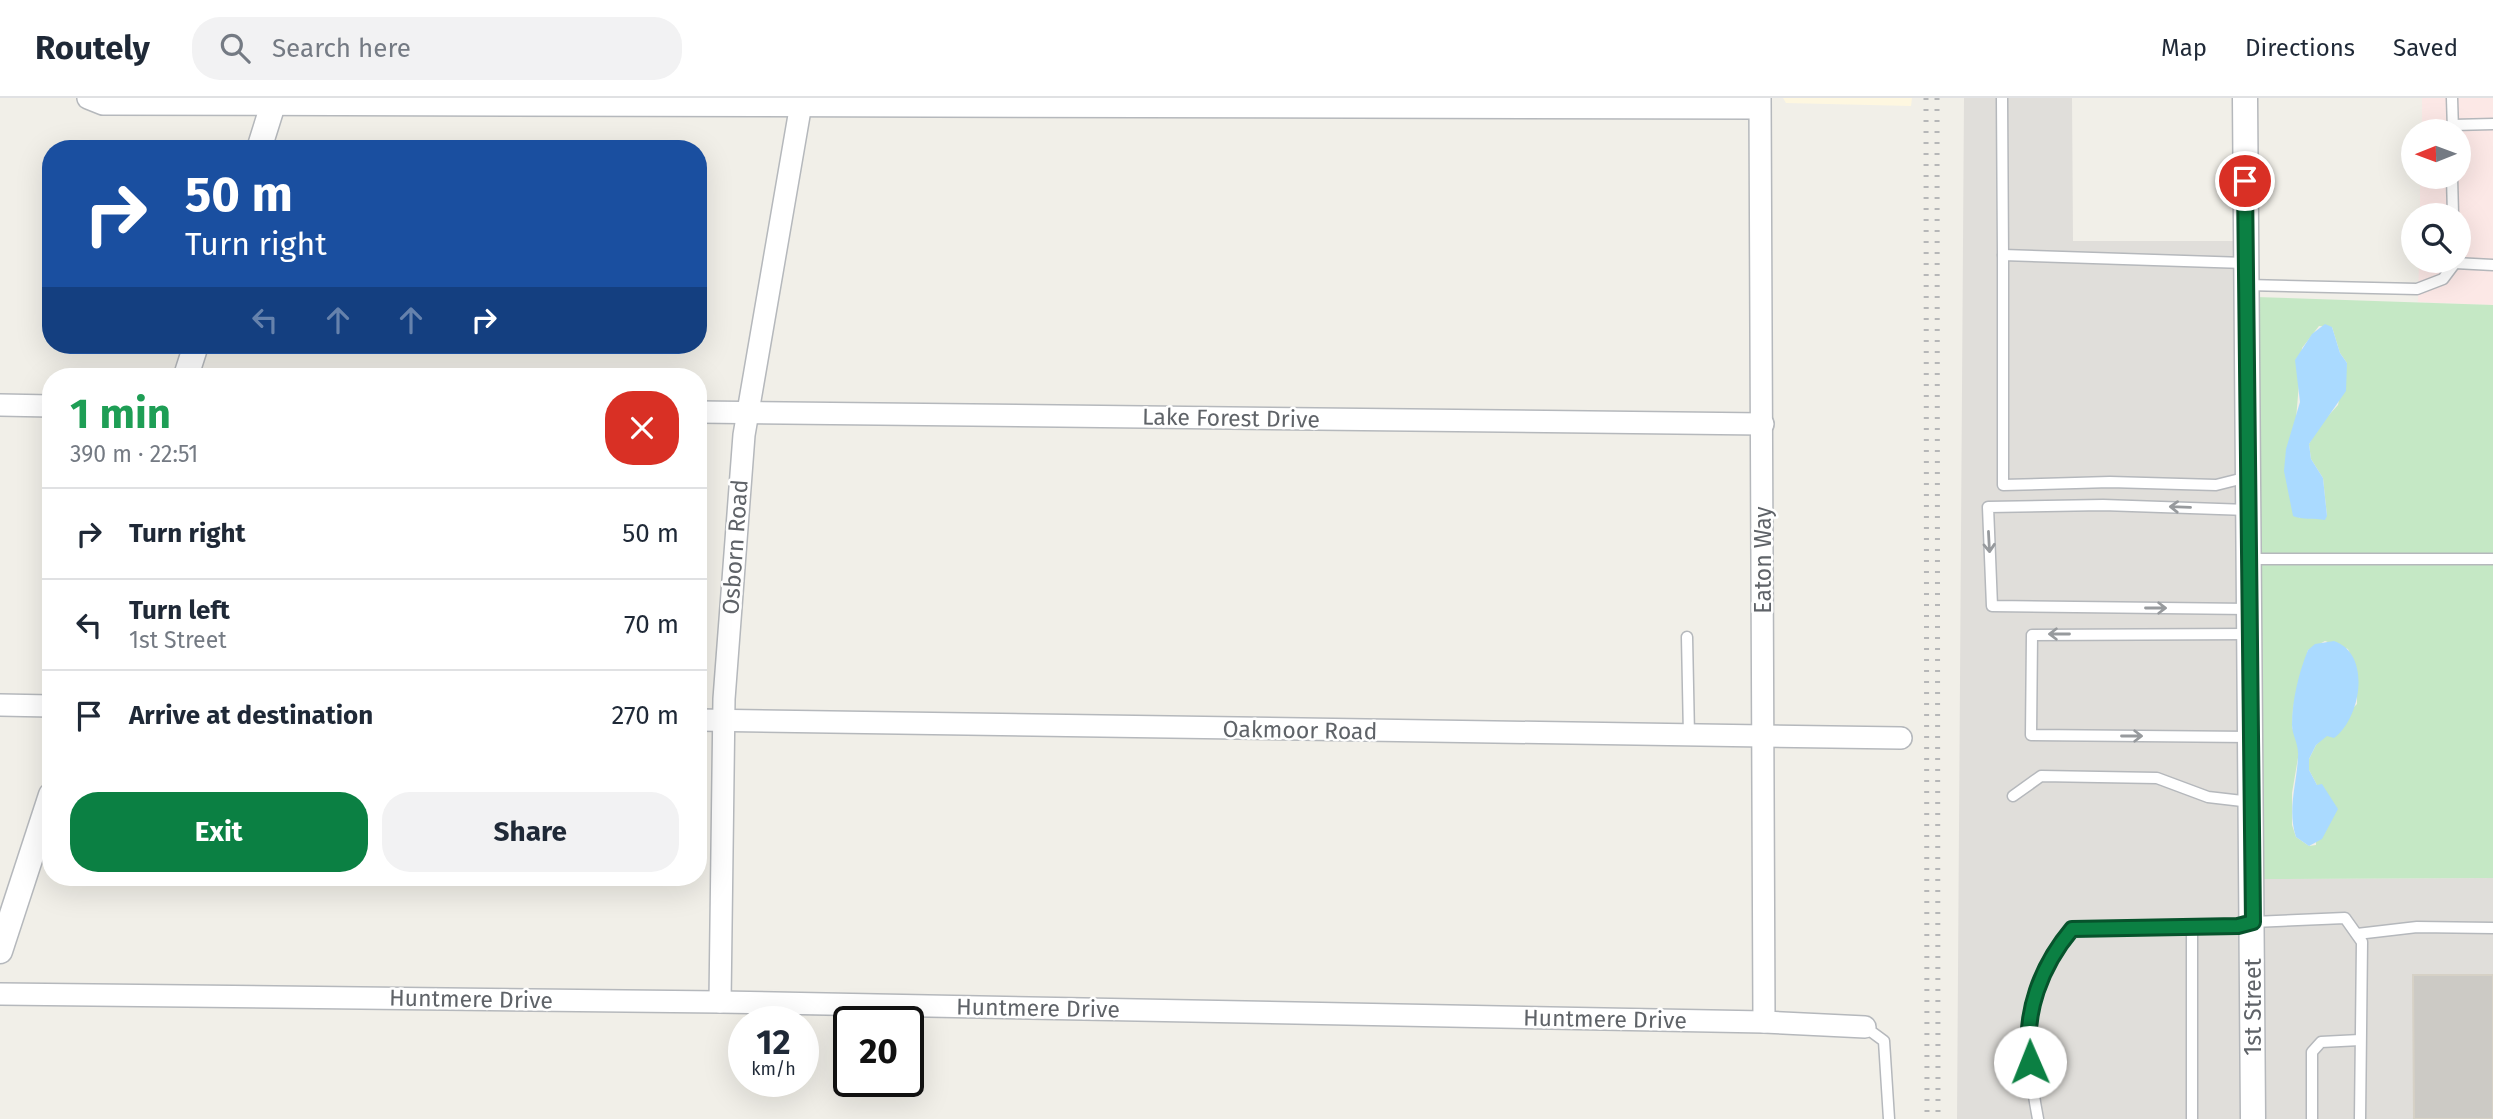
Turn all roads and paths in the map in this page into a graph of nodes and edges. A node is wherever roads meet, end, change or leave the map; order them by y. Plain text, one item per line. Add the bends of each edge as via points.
1 (88, 98) edge
2 (2002, 98) edge
3 (2245, 98) edge
4 (2452, 98) edge
5 (274, 101) edge
6 (801, 101) edge
7 (1763, 101) edge
8 (2453, 119) edge
9 (2493, 124) edge
10 (2471, 126) edge
11 (262, 140) edge
12 (2003, 255) junction
13 (2471, 263) edge
14 (2493, 265) edge
15 (2447, 273) edge
16 (2246, 274) junction
17 (0, 405) edge
18 (42, 405) edge
19 (707, 412) edge
20 (746, 413) junction
21 (1763, 424) junction
22 (2248, 477) junction
23 (2248, 510) junction
24 (2249, 559) junction
25 (2493, 559) edge
26 (2249, 609) junction
27 (2250, 634) junction
28 (1687, 637) dead end
29 (0, 705) edge
30 (42, 706) edge
31 (707, 720) edge
32 (724, 720) junction
33 (1689, 736) junction
34 (1762, 737) junction
35 (2251, 737) junction
36 (1901, 738) dead end
37 (2013, 796) dead end
38 (2251, 802) junction
39 (42, 823) edge
40 (2253, 922) junction
41 (2192, 927) junction
42 (2493, 928) edge
43 (2357, 934) junction
44 (0, 951) edge
45 (0, 995) edge
46 (720, 1002) junction
47 (1763, 1022) junction
48 (1865, 1027) joint
49 (2361, 1041) junction
50 (1889, 1119) edge
51 (2038, 1119) edge
52 (2192, 1119) edge
53 (2253, 1119) edge
54 (2312, 1119) edge
55 (2360, 1119) edge

1 - 5 street via 103,104
2 - 12 lane
3 - 16 street, 1st Street
4 - 8 lane
5 - 6 street
5 - 11 street
6 - 7 street
6 - 20 street, Osborn Road
7 - 21 street, Eaton Way
9 - 10 lane
12 - 16 lane
12 - 22 lane via 2003,485 2216,485
13 - 14 lane
15 - 16 lane via 2417,289
16 - 22 street, 1st Street
17 - 18 street
19 - 20 street, Lake Forest Drive
20 - 21 street, Lake Forest Drive
20 - 32 street, Osborn Road
21 - 34 street, Eaton Way
22 - 23 street, 1st Street
23 - 24 street, 1st Street
23 -> 26 lane via 1987,507 1992,606
24 - 25 lane
24 - 26 street, 1st Street
26 - 27 street, 1st Street
27 - 35 street, 1st Street
27 -> 35 lane via 2032,635 2031,735
28 - 33 lane
29 - 30 street
31 - 32 street, Oakmoor Road
32 - 33 street, Oakmoor Road
32 - 46 street, Osborn Road
33 - 34 street, Oakmoor Road
34 - 36 street, Oakmoor Road
34 - 47 street, Eaton Way
35 - 38 street, 1st Street
37 - 38 lane via 2041,776 2157,778 2208,797
38 - 40 street, 1st Street
39 - 44 street
40 - 41 lane
40 - 43 lane via 2345,918
40 - 53 street, 1st Street
41 - 51 lane via 2072,929 2054,950 2036,989 2027,1039
41 - 52 lane
42 - 43 lane
43 - 49 lane via 2362,942
45 - 46 street, Huntmere Drive
46 - 47 street, Huntmere Drive
47 - 48 street, Huntmere Drive
48 - 50 lane via 1884,1041
49 - 54 lane via 2321,1042 2312,1052
49 - 55 lane

